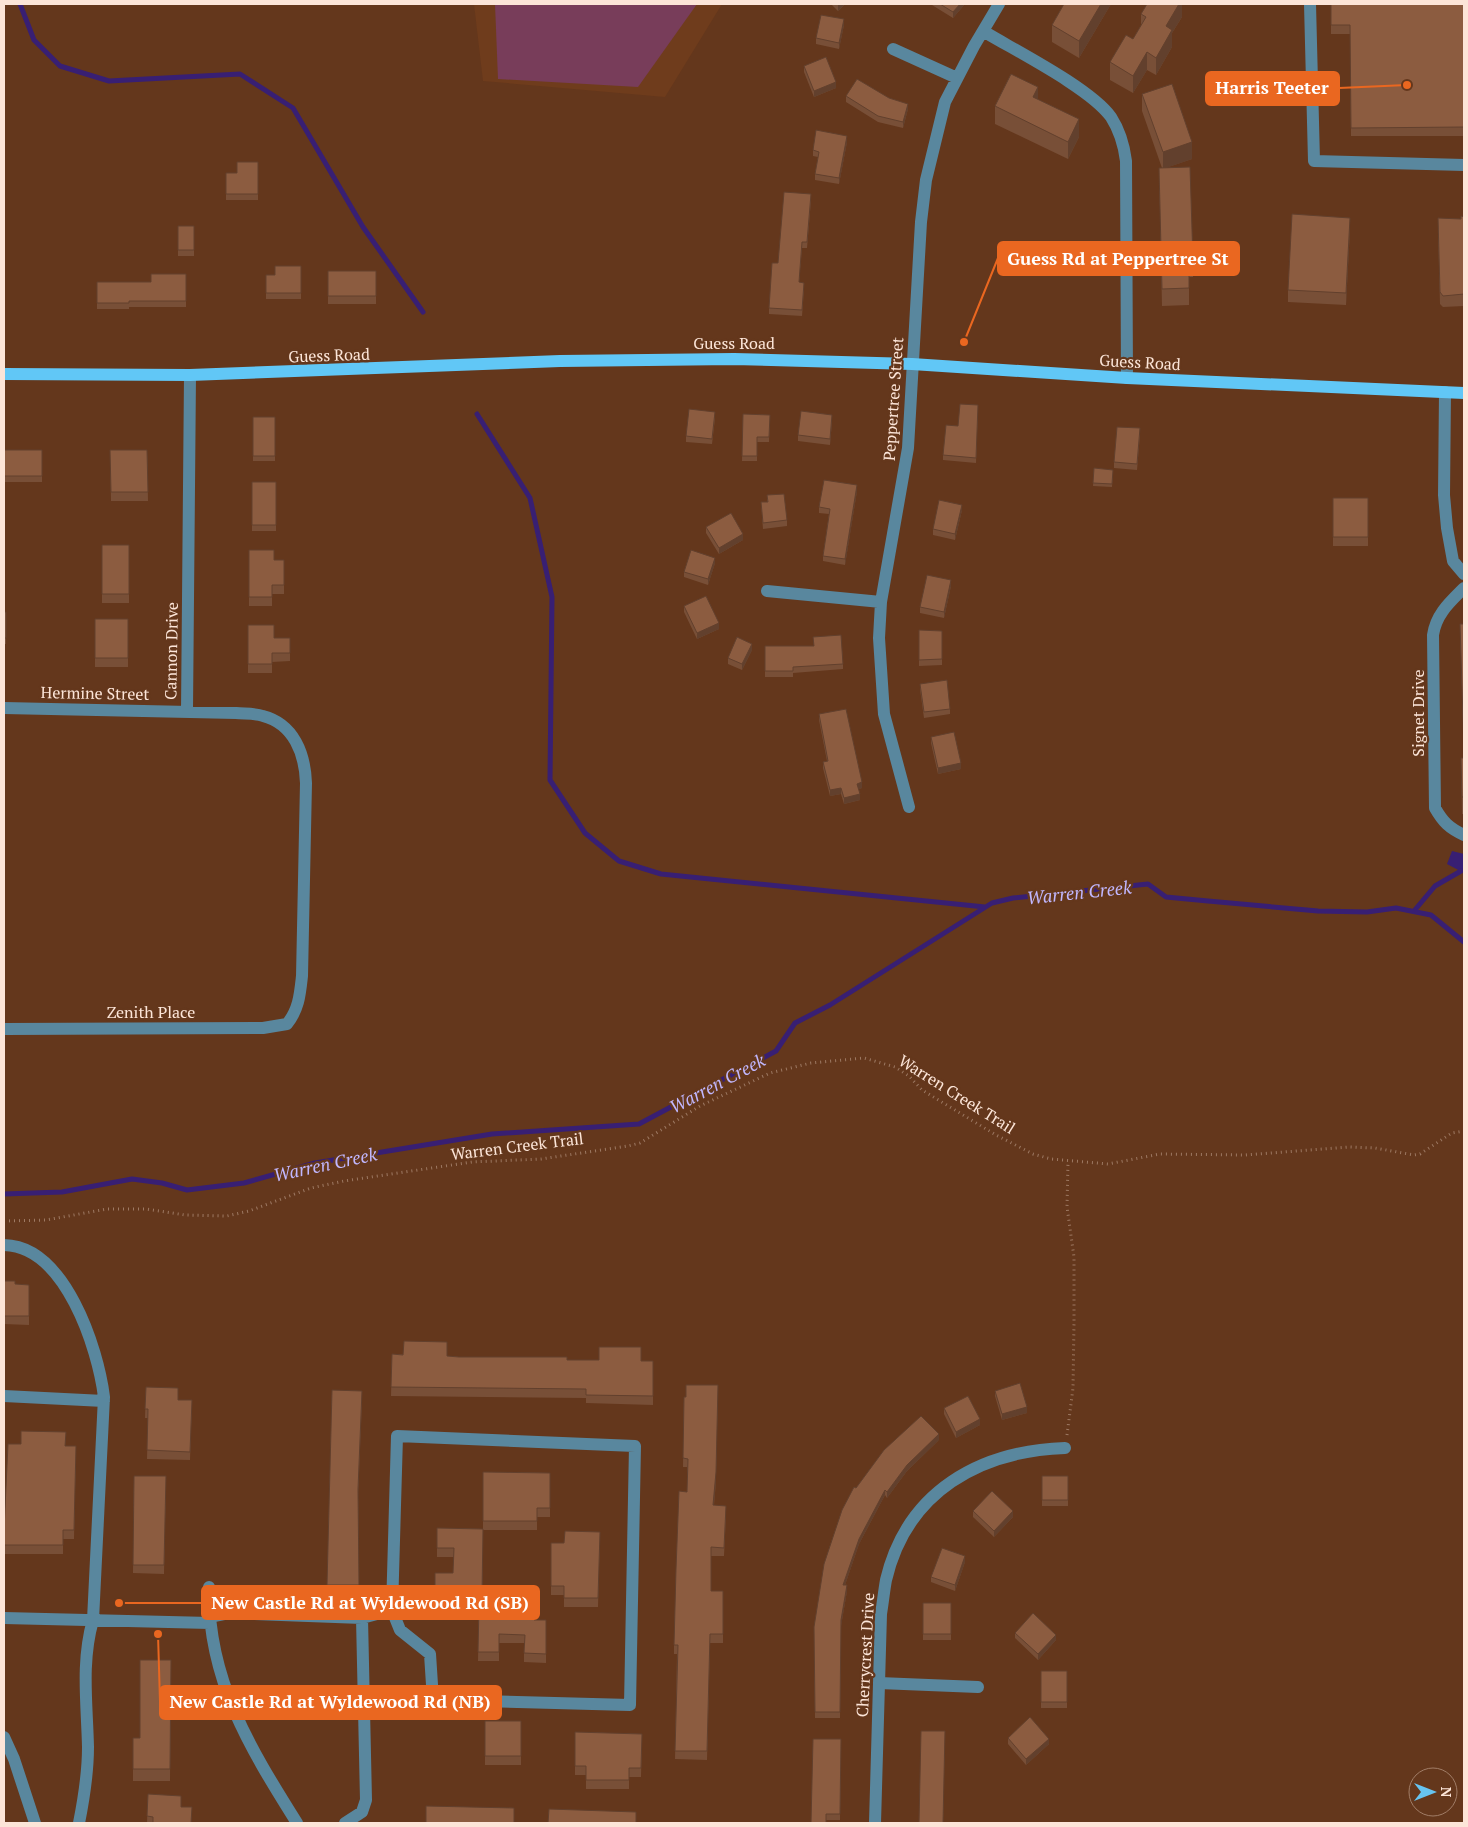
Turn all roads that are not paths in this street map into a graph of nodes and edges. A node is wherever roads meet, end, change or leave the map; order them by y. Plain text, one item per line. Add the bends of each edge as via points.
1 (999, 4) edge
2 (1310, 4) edge
3 (983, 31) junction
4 (894, 49) dead end
5 (957, 78) junction
6 (1464, 164) edge
7 (912, 364) junction
8 (4, 374) edge
9 (190, 375) junction
10 (1127, 378) junction
11 (1446, 392) junction
12 (1464, 393) edge
13 (1464, 574) edge
14 (1464, 588) edge
15 (767, 591) dead end
16 (881, 602) junction
17 (4, 708) edge
18 (186, 712) junction
19 (909, 807) dead end
20 (1464, 835) edge
21 (294, 1015) joint
22 (4, 1029) edge
23 (4, 1245) edge
24 (4, 1396) edge
25 (104, 1401) junction
26 (1065, 1448) road end
27 (209, 1587) dead end
28 (392, 1610) junction
29 (4, 1618) edge
30 (362, 1618) junction
31 (93, 1620) junction
32 (210, 1620) junction
33 (879, 1684) junction
34 (978, 1687) dead end
35 (365, 1698) junction
36 (433, 1700) junction
37 (4, 1737) edge
38 (35, 1823) edge
39 (79, 1823) edge
40 (297, 1823) edge
41 (344, 1823) edge
42 (875, 1823) edge

1 - 3 street, Peppertree Street
2 - 6 street via 1314,161
3 - 5 street, Peppertree Street
3 - 10 street via 1084,92 1118,128 1126,161
4 - 5 street
5 - 7 street, Peppertree Street via 945,102 926,180
7 - 9 main road, Guess Road via 734,359 560,361
7 - 10 main road, Guess Road
7 - 16 street, Peppertree Street via 907,457
8 - 9 main road, Guess Road
9 - 18 street, Cannon Drive
10 - 11 main road, Guess Road
11 - 12 main road, Guess Road
11 - 13 street via 1444,495 1447,528 1453,561
14 - 20 street, Signet Drive via 1446,605 1433,635 1435,808 1451,829
15 - 16 street
16 - 19 street, Peppertree Street via 884,714
17 - 18 street, Hermine Street
18 - 21 street, Cannon Drive via 262,715 283,726 304,758 302,976
21 - 22 street, Zenith Place via 287,1024 263,1028
23 - 25 street via 26,1250 48,1266 69,1293 101,1373
24 - 25 street
25 - 31 street
26 - 33 street, Cherrycrest Drive via 1036,1449 982,1464 956,1476 926,1504 903,1538 886,1580 881,1614
27 - 32 street
28 - 30 street
28 - 36 street via 400,1630 430,1654
28 - 36 street via 397,1436 635,1446 630,1705
29 - 31 street
30 - 32 street via 229,1613
30 - 35 street
31 - 32 street
31 - 39 street via 87,1641 85,1669 86,1790
32 - 40 street via 233,1711 265,1773
33 - 34 street
33 - 42 street, Cherrycrest Drive
35 - 36 street
35 - 41 street via 366,1800 362,1812
37 - 38 street

